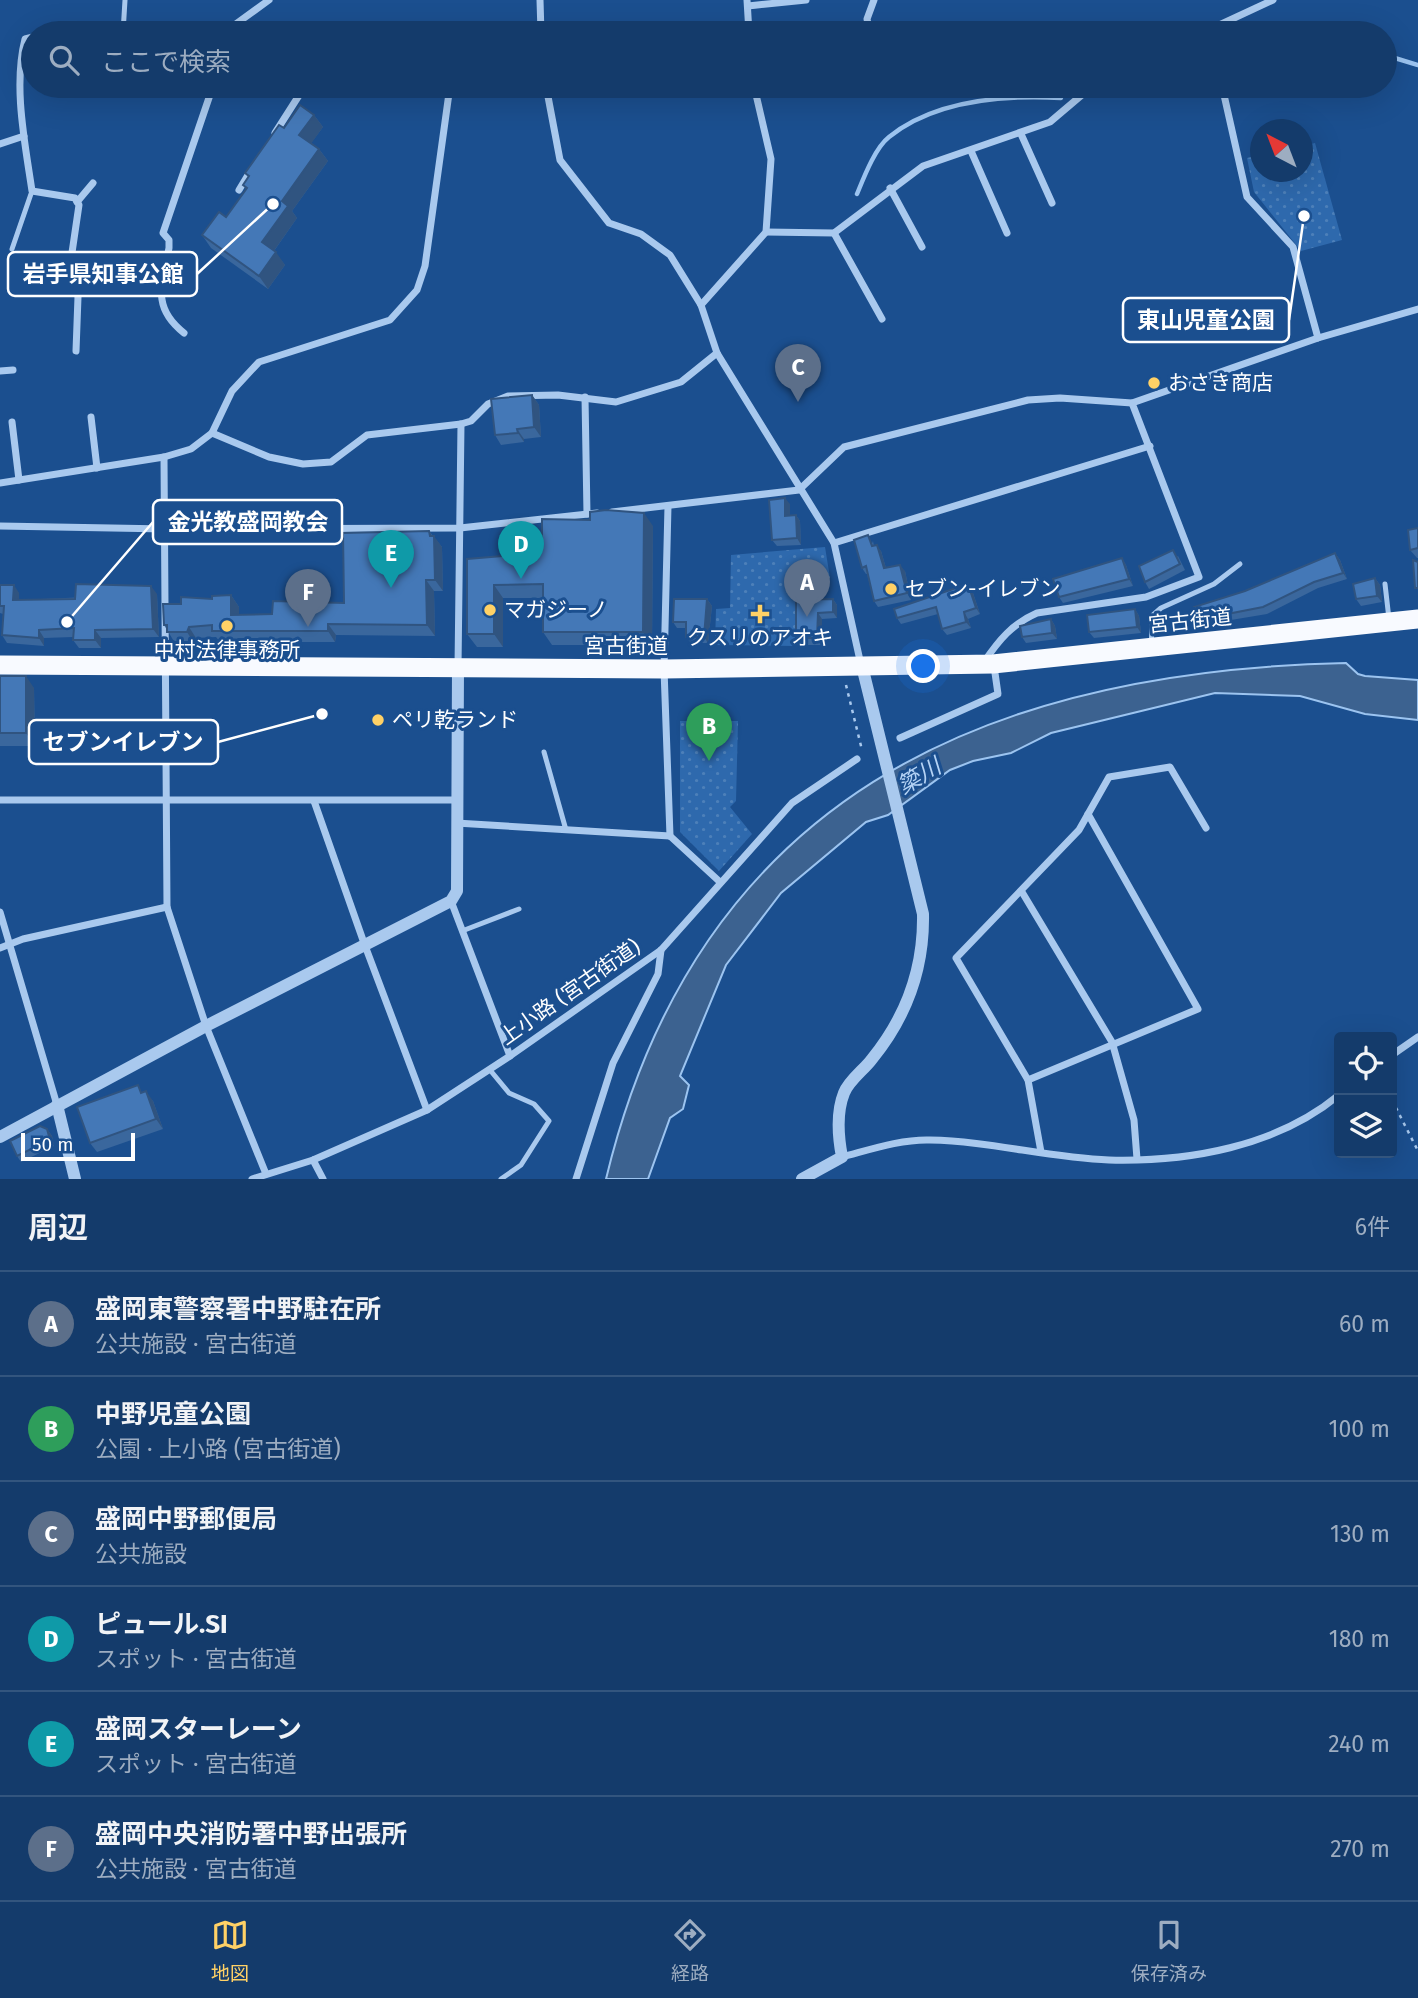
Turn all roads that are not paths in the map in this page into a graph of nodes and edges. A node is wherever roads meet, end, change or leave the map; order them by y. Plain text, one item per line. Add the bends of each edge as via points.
1 (125, 0) edge
2 (269, 0) edge
3 (540, 0) edge
4 (806, 0) edge
5 (874, 0) edge
6 (1273, 0) edge
7 (747, 3) edge
8 (124, 21) edge
9 (243, 21) edge
10 (541, 21) edge
11 (748, 21) edge
12 (867, 21) edge
13 (1228, 21) edge
14 (22, 98) edge
15 (209, 98) edge
16 (297, 98) edge
17 (448, 98) edge
18 (548, 98) edge
19 (757, 98) edge
20 (1078, 98) edge
21 (1225, 98) edge
22 (1021, 134) junction
23 (24, 136) junction
24 (0, 144) edge
25 (268, 144) edge
26 (971, 151) junction
27 (253, 167) edge
28 (93, 183) dead end
29 (890, 188) junction
30 (239, 190) dead end
31 (32, 191) junction
32 (77, 202) junction
33 (1052, 203) dead end
34 (766, 232) junction
35 (834, 233) junction
36 (1007, 233) dead end
37 (922, 247) dead end
38 (12, 250) dead end
39 (701, 306) junction
40 (1418, 309) edge
41 (882, 319) dead end
42 (184, 333) dead end
43 (1318, 338) junction
44 (76, 351) dead end
45 (717, 353) junction
46 (13, 370) dead end
47 (0, 371) edge
48 (585, 397) junction
49 (1132, 403) junction
50 (91, 417) dead end
51 (12, 422) dead end
52 (461, 424) junction
53 (212, 433) junction
54 (1150, 446) junction
55 (164, 457) junction
56 (97, 468) junction
57 (19, 480) junction
58 (0, 483) edge
59 (799, 490) junction
60 (668, 506) junction
61 (587, 514) junction
62 (0, 526) edge
63 (460, 527) junction
64 (167, 530) junction
65 (834, 543) junction
66 (1240, 564) dead end
67 (1385, 584) dead end
68 (1418, 619) edge
69 (1389, 621) junction
70 (1151, 648) junction
71 (988, 663) junction
72 (166, 664) junction
73 (0, 665) edge
74 (862, 666) junction
75 (458, 667) junction
76 (664, 669) junction
77 (900, 738) dead end
78 (544, 752) dead end
79 (857, 759) road end
80 (0, 800) edge
81 (456, 800) junction
82 (167, 801) junction
83 (314, 801) junction
84 (1088, 814) junction
85 (456, 823) junction
86 (1206, 828) dead end
87 (566, 830) junction
88 (670, 836) junction
89 (719, 882) junction
90 (1022, 892) junction
91 (451, 901) junction
92 (167, 907) junction
93 (519, 909) dead end
94 (0, 912) edge
95 (462, 931) junction
96 (364, 943) junction
97 (10, 944) junction
98 (0, 948) edge
99 (661, 950) junction
100 (206, 1026) junction
101 (1418, 1037) edge
102 (1112, 1042) junction
103 (1397, 1052) edge
104 (510, 1056) junction
105 (490, 1070) junction
106 (1028, 1080) junction
107 (1334, 1098) edge
108 (57, 1105) junction
109 (428, 1110) junction
110 (0, 1137) edge
111 (1041, 1152) junction
112 (842, 1157) junction
113 (1137, 1159) junction
114 (313, 1160) junction
115 (266, 1174) junction
116 (75, 1179) edge
117 (252, 1179) edge
118 (323, 1179) edge
119 (501, 1179) edge
120 (576, 1179) edge
121 (802, 1179) edge

1 - 8 lane
2 - 9 street
3 - 10 street
4 - 7 street
5 - 12 street
6 - 13 street
7 - 11 street
14 - 23 street
15 - 42 street via 163,233 169,248 160,295 167,318
16 - 25 street
17 - 53 street via 429,241 417,290 390,320 259,362 232,391
18 - 39 street via 560,160 609,223 641,234 670,255
19 - 34 street via 771,159
20 - 22 street via 1050,122
21 - 43 street via 1247,197 1293,247
22 - 26 street
22 - 33 street
23 - 24 street
23 - 31 street
26 - 29 street via 923,166
26 - 36 street
27 - 30 street
28 - 32 street
29 - 35 street
29 - 37 street
31 - 32 street
31 - 38 lane
32 - 44 street via 69,273 78,298
34 - 35 street
34 - 39 street
35 - 41 street
39 - 45 street
40 - 43 street
43 - 49 street
45 - 48 street via 681,382 616,402
45 - 59 street
46 - 47 street
48 - 52 street via 509,396 488,404 471,421
48 - 61 street
49 - 54 street
49 - 59 street via 1028,400 844,447
50 - 56 street
51 - 57 street
52 - 53 street via 367,435 331,462 303,464 269,457
52 - 63 street
53 - 55 street via 191,449
54 - 65 street
54 - 71 street via 1199,577 1146,597 1037,613 1001,637
55 - 56 street
55 - 64 street
56 - 57 street
57 - 58 street
59 - 60 street
59 - 65 street
60 - 61 street
60 - 76 street
61 - 63 street
62 - 64 street
63 - 64 street
63 - 75 street
64 - 72 street
65 - 74 street
66 - 70 lane via 1214,584 1153,615
67 - 69 lane
68 - 69 highway, 宮古街道
69 - 70 highway, 宮古街道
70 - 71 highway, 宮古街道
71 - 74 highway, 宮古街道
71 - 77 street via 998,694
72 - 73 highway, 宮古街道
72 - 75 highway, 宮古街道
72 - 82 street
74 - 76 highway, 宮古街道
74 - 112 street via 923,914 924,948 914,987 897,1022 845,1090 839,1114
75 - 76 highway, 宮古街道
75 - 81 street
76 - 88 street
78 - 87 lane
79 - 89 street, 上小路 (宮古街道) via 792,803
80 - 82 street
81 - 83 street
81 - 85 street
82 - 83 street
82 - 92 street
83 - 96 street
84 - 86 street via 1108,777 1170,767
84 - 90 street via 1080,830
84 - 102 street via 1198,1009
85 - 87 street
85 - 91 street via 457,891
87 - 88 street
88 - 89 street
89 - 99 street, 上小路 (宮古街道)
90 - 102 street
90 - 106 street via 956,958
91 - 95 street
91 - 96 street
92 - 97 street
92 - 100 street
93 - 95 lane
94 - 97 street
95 - 104 street
96 - 100 street
96 - 109 street
97 - 98 street
97 - 108 street
99 - 104 street, 上小路 (宮古街道)
99 - 120 street via 658,974 614,1063
100 - 108 street
100 - 115 street
101 - 103 street
102 - 106 street
102 - 113 street via 1134,1120
104 - 105 street, 上小路 (宮古街道)
105 - 109 street, 上小路 (宮古街道)
105 - 119 lane via 509,1093 534,1104 549,1121 521,1166
106 - 111 street
107 - 113 street via 1286,1128 1245,1144 1187,1157
108 - 110 street
108 - 116 street
109 - 114 street, 上小路 (宮古街道)
111 - 112 street via 928,1139
111 - 113 street
112 - 121 street
114 - 115 street, 上小路 (宮古街道)
114 - 118 street
115 - 117 street, 上小路 (宮古街道)

